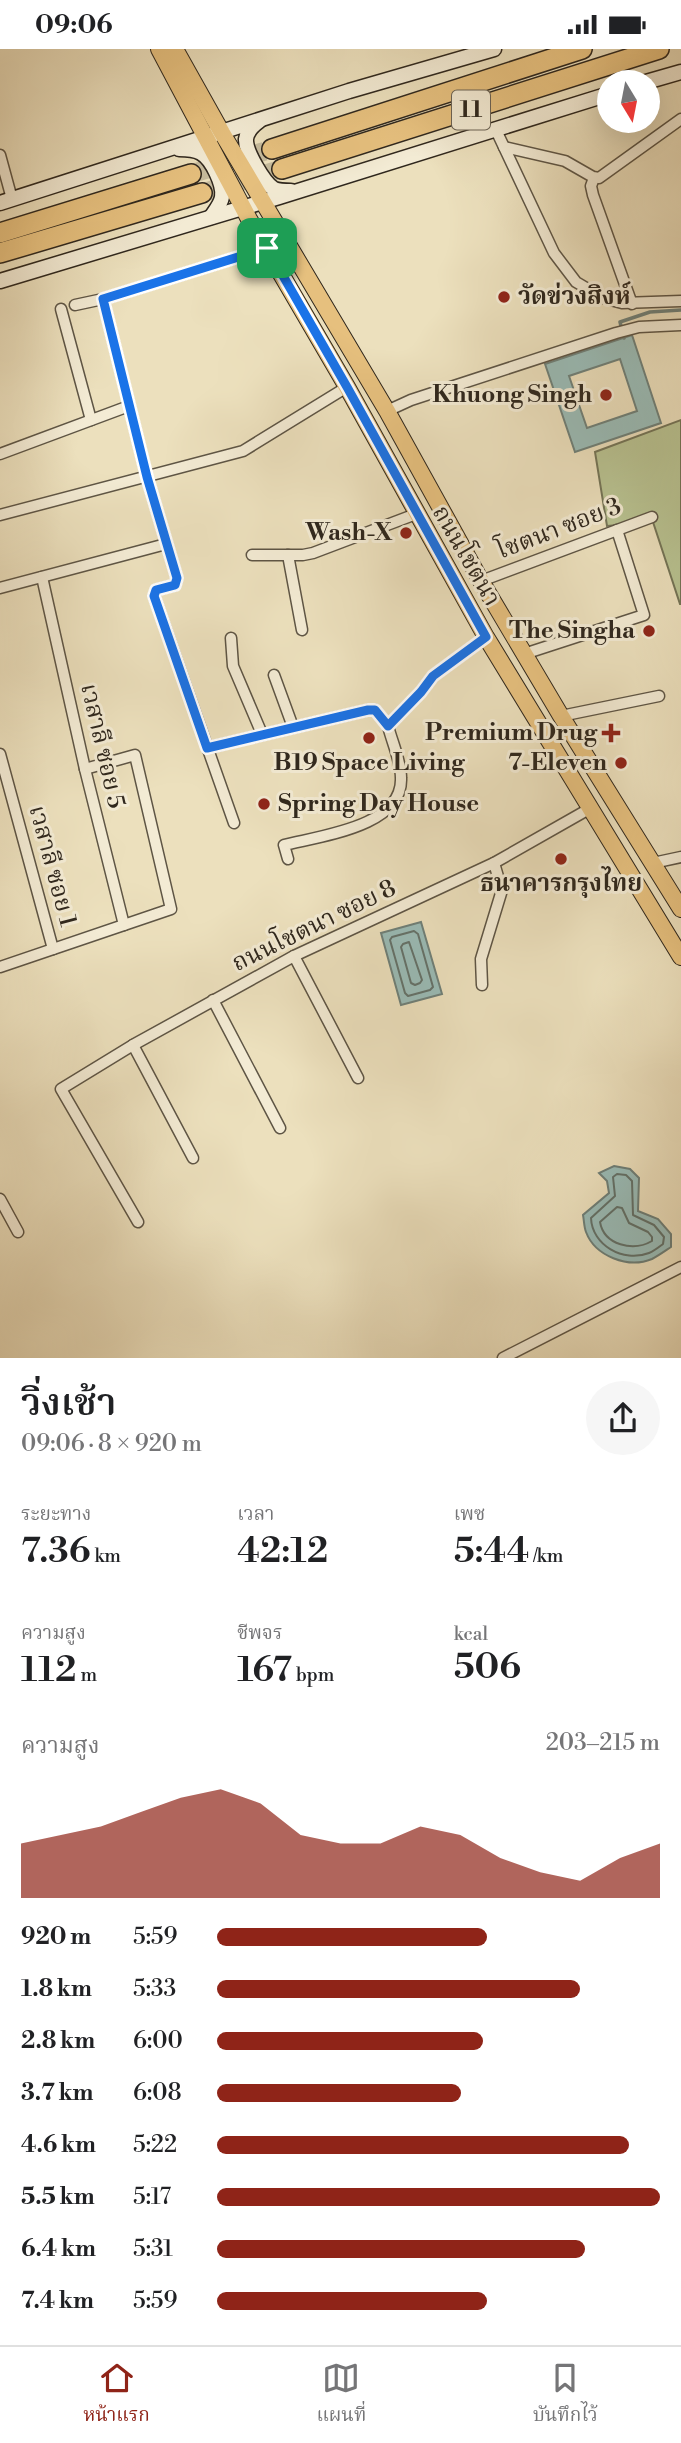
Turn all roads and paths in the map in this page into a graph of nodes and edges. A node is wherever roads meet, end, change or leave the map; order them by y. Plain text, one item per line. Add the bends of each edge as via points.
1 (159, 49) edge
2 (175, 49) edge
3 (494, 49) edge
4 (582, 49) edge
5 (659, 49) edge
6 (681, 72) edge
7 (660, 78) edge
8 (597, 98) edge
9 (681, 119) edge
10 (259, 121) junction
11 (495, 128) junction
12 (212, 133) junction
13 (504, 147) junction
14 (173, 149) junction
15 (272, 149) tunnel mouth
16 (0, 155) edge
17 (282, 169) tunnel mouth
18 (191, 174) tunnel mouth
19 (594, 178) junction
20 (296, 191) junction
21 (202, 193) tunnel mouth
22 (6, 201) edge
23 (263, 202) junction
24 (243, 207) junction
25 (211, 216) junction
26 (0, 233) edge
27 (267, 248) junction
28 (0, 253) edge
29 (0, 281) edge
30 (103, 299) junction
31 (681, 300) edge
32 (632, 304) junction
33 (75, 305) dead end
34 (61, 309) dead end
35 (681, 325) edge
36 (347, 387) junction
37 (129, 406) junction
38 (387, 411) junction
39 (91, 420) junction
40 (0, 454) edge
41 (147, 477) junction
42 (416, 514) junction
43 (0, 515) edge
44 (652, 517) dead end
45 (617, 530) junction
46 (166, 544) junction
47 (252, 555) dead end
48 (288, 555) junction
49 (42, 577) junction
50 (481, 581) junction
51 (0, 588) edge
52 (302, 630) dead end
53 (486, 637) junction
54 (231, 638) dead end
55 (524, 654) junction
56 (274, 675) dead end
57 (659, 696) dead end
58 (561, 716) junction
59 (388, 726) junction
60 (293, 727) junction
61 (262, 734) junction
62 (207, 748) junction
63 (0, 754) edge
64 (85, 769) junction
65 (589, 809) junction
66 (234, 823) dead end
67 (681, 857) edge
68 (288, 859) dead end
69 (495, 863) junction
70 (653, 863) junction
71 (681, 909) edge
72 (124, 925) junction
73 (53, 949) junction
74 (294, 956) junction
75 (681, 957) edge
76 (0, 967) edge
77 (482, 985) dead end
78 (213, 1000) junction
79 (133, 1045) junction
80 (358, 1078) dead end
81 (280, 1128) dead end
82 (193, 1158) dead end
83 (0, 1199) edge
84 (5, 1221) edge
85 (138, 1222) dead end
86 (18, 1232) dead end
87 (681, 1267) edge
88 (503, 1358) edge

1 - 12 main road
2 - 12 main road
3 - 10 main road
4 - 15 highway, 11
5 - 17 highway, 11
6 - 7 main road
8 - 11 main road
9 - 19 street via 616,168
10 - 12 main road
10 - 20 main road via 247,135 247,149 269,185
11 - 13 street
11 - 20 main road
12 - 14 main road
12 - 23 main road, ถนนโชตนา
12 - 24 main road, ถนนโชตนา
13 - 19 street via 565,160
13 - 32 street via 567,273 593,294
14 - 22 main road
14 - 25 main road via 195,150 208,159 222,189
16 - 22 street
18 - 26 highway
19 - 32 street via 593,195
20 - 23 main road
21 - 28 highway
23 - 24 main road
23 - 38 main road, ถนนโชตนา
24 - 25 main road
24 - 27 main road, ถนนโชตนา
25 - 29 main road
27 - 30 street
27 - 36 main road, ถนนโชตนา
30 - 33 street
30 - 37 street
31 - 32 street
34 - 39 street
35 - 38 street via 622,331
36 - 41 street via 243,451
36 - 42 main road, ถนนโชตนา
37 - 39 street
37 - 41 street
38 - 50 main road, ถนนโชตนา
39 - 40 street
41 - 43 street
41 - 46 street
42 - 48 street via 313,553
42 - 53 main road, ถนนโชตนา
44 - 45 street, โชตนา ซอย 3
45 - 50 street, โชตนา ซอย 3
45 - 55 street via 644,615
46 - 49 street
46 - 62 street via 177,578 175,585 156,590 154,596
47 - 48 street
48 - 52 street
49 - 51 street
49 - 64 street, เวสาลี ซอย 5
50 - 55 main road, ถนนโชตนา
53 - 59 street via 433,676
53 - 65 main road, ถนนโชตนา
54 - 61 street via 233,666
55 - 58 main road, ถนนโชตนา
56 - 60 street
57 - 58 street
58 - 70 main road, ถนนโชตนา
59 - 60 street via 375,710 368,710
59 - 68 street via 401,778 394,802 363,825 284,845
60 - 61 street
61 - 62 street
62 - 66 street
63 - 73 street, เวสาลี ซอย 1
64 - 72 street, เวสาลี ซอย 5
64 - 72 street via 135,755 171,909
65 - 69 street, ถนนโชตนา ซอย 8
65 - 75 main road, ถนนโชตนา
67 - 70 street
69 - 74 street, ถนนโชตนา ซอย 8
69 - 77 street via 502,890 481,959
70 - 71 main road, ถนนโชตนา
72 - 73 street
73 - 76 street
74 - 78 street, ถนนโชตนา ซอย 8
74 - 80 street
78 - 79 street, ถนนโชตนา ซอย 8
78 - 81 street
79 - 82 street
79 - 85 street, ถนนโชตนา ซอย 8 via 61,1089
83 - 84 street
84 - 86 street
87 - 88 street

